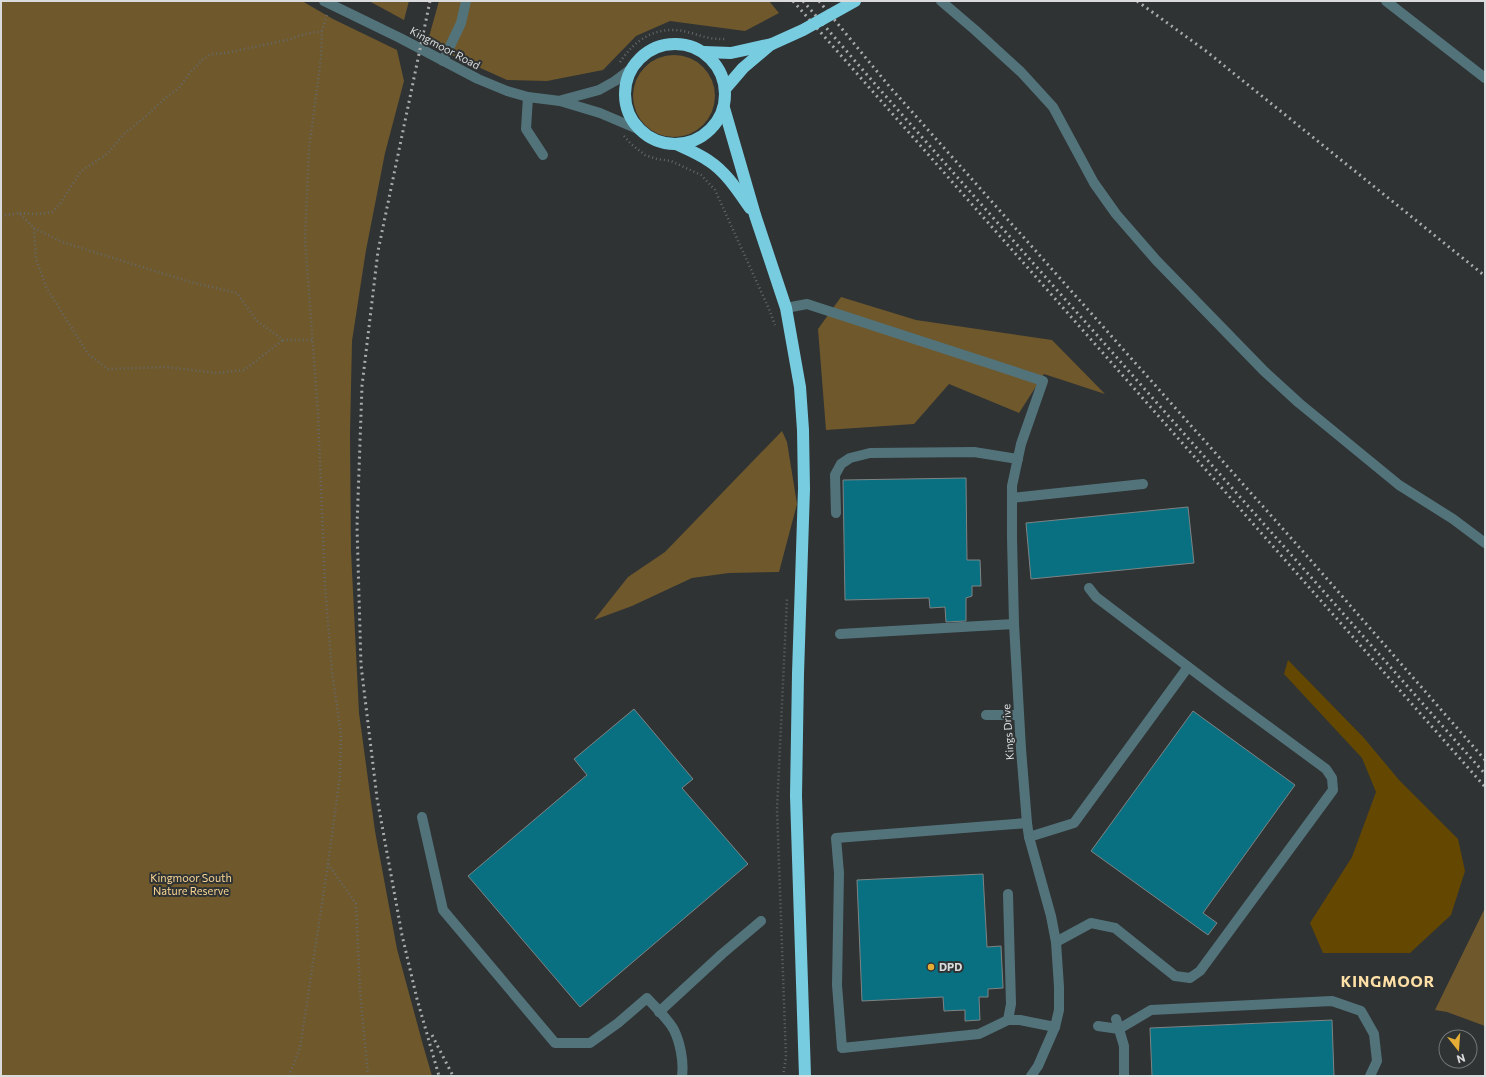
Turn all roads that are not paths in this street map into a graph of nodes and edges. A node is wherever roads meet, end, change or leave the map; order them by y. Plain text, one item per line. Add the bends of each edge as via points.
1 (466, 1) edge
2 (855, 1) edge
3 (941, 1) edge
4 (1386, 1) edge
5 (327, 3) edge
6 (772, 44) junction
7 (704, 52) junction
8 (443, 61) junction
9 (631, 69) junction
10 (1485, 78) edge
11 (725, 89) junction
12 (528, 97) junction
13 (560, 101) junction
14 (724, 108) junction
15 (640, 130) junction
16 (676, 144) junction
17 (543, 155) dead end
18 (755, 215) junction
19 (786, 308) junction
20 (1018, 459) junction
21 (1144, 484) dead end
22 (1012, 498) junction
23 (836, 512) dead end
24 (1485, 543) edge
25 (1089, 588) dead end
26 (1014, 624) junction
27 (840, 634) dead end
28 (1188, 667) junction
29 (986, 715) dead end
30 (1019, 715) junction
31 (422, 817) dead end
32 (1027, 823) junction
33 (1029, 837) junction
34 (1008, 894) dead end
35 (761, 921) dead end
36 (1056, 942) junction
37 (659, 1012) junction
38 (1008, 1020) junction
39 (1118, 1024) junction
40 (1098, 1026) dead end
41 (1054, 1027) junction
42 (682, 1076) edge
43 (805, 1076) edge
44 (1031, 1076) edge
45 (1124, 1076) edge
46 (1370, 1076) edge

1 - 8 street via 461,23
2 - 6 highway, bridge
3 - 24 street via 1021,72 1053,107 1094,183 1116,214 1156,260 1264,371 1399,485 1453,519
4 - 10 street
5 - 8 street, Kingmoor Road
6 - 7 highway via 731,53
6 - 11 highway via 743,68
7 - 9 highway via 687,44 664,44 643,54
7 - 11 highway via 719,68
8 - 12 street, Kingmoor Road via 478,79
9 - 13 street, Kingmoor Road via 600,90
9 - 15 highway via 626,84 625,101 632,121
11 - 14 highway
12 - 13 street, Kingmoor Road
12 - 17 street via 526,129
13 - 15 street, Kingmoor Road via 612,117
14 - 16 highway via 706,134
14 - 18 highway
15 - 16 highway via 660,142
16 - 18 highway via 716,167
18 - 19 highway
19 - 20 street, Kings Drive via 807,304 1043,381
19 - 43 highway via 800,387 803,430 804,489 796,796
20 - 22 street, Kings Drive
20 - 23 street via 974,452 870,453 850,458 841,464 835,474
21 - 22 street
22 - 26 street, Kings Drive
25 - 28 street via 1096,597
26 - 27 street
26 - 30 street, Kings Drive
28 - 33 street via 1074,823
28 - 36 street via 1326,769 1332,778 1333,790 1200,972 1190,978 1175,976 1115,928 1091,923
29 - 30 street
30 - 32 street, Kings Drive
31 - 37 street via 443,910 555,1043 590,1043 647,998
32 - 33 street, Kings Drive
32 - 38 street via 836,838 839,873 837,985 842,1048 980,1034
33 - 36 street, Kings Drive
34 - 38 street via 1011,1004
35 - 37 street
36 - 41 street, Kings Drive via 1059,1010
37 - 42 street via 674,1029 680,1047
38 - 41 street
39 - 40 street
39 - 45 street via 1124,1046
39 - 46 street via 1151,1010 1332,1001 1361,1011 1374,1034 1377,1061
41 - 44 street, Kings Drive via 1038,1066

